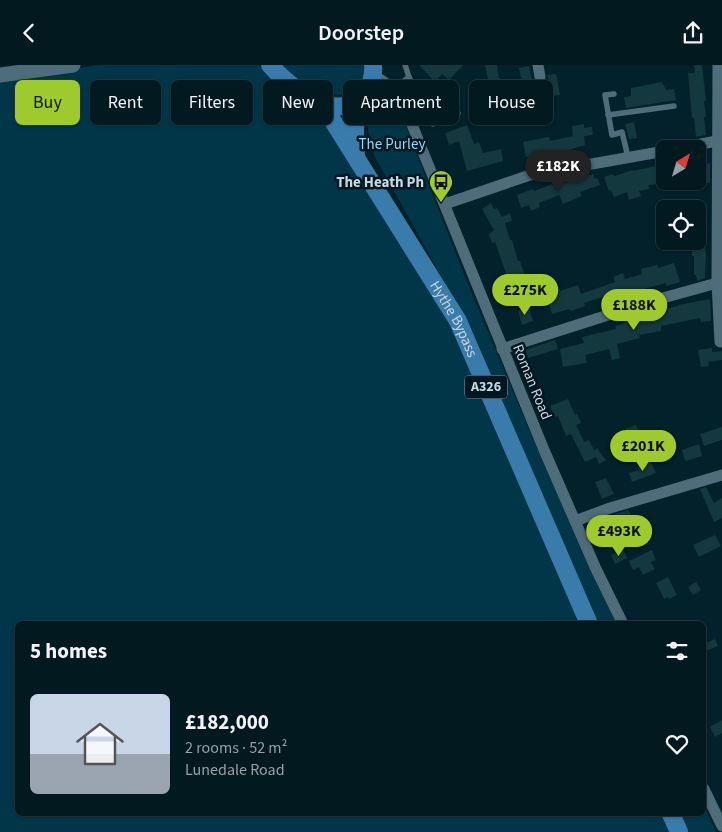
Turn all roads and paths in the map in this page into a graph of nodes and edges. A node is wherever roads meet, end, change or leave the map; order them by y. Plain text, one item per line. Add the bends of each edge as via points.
1 (73, 65) edge
2 (270, 65) edge
3 (405, 65) edge
4 (538, 65) edge
5 (718, 65) edge
6 (373, 70) edge
7 (0, 75) edge
8 (409, 77) junction
9 (540, 77) dead end
10 (286, 80) edge
11 (384, 80) edge
12 (405, 80) edge
13 (411, 80) edge
14 (614, 94) dead end
15 (674, 105) dead end
16 (608, 115) junction
17 (333, 122) edge
18 (355, 125) edge
19 (412, 125) edge
20 (717, 141) junction
21 (706, 143) edge
22 (656, 152) edge
23 (628, 157) junction
24 (358, 163) junction
25 (719, 190) edge
26 (445, 204) junction
27 (717, 283) junction
28 (720, 342) dead end
29 (502, 349) junction
30 (722, 475) edge
31 (575, 521) junction
32 (588, 621) edge
33 (621, 621) edge
34 (706, 793) edge
35 (672, 816) edge
36 (722, 827) edge
37 (679, 832) edge

1 - 7 main road
2 - 10 main road
3 - 8 lane
4 - 9 street
5 - 20 street
6 - 11 street, Roman Road
8 - 12 lane
8 - 13 lane
14 - 16 lane via 605,95
15 - 16 lane
16 - 23 lane via 612,135 622,132
17 - 24 main road, Hythe Bypass / A326
18 - 24 main road, Hythe Bypass / A326
19 - 26 street, Roman Road
20 - 21 street
20 - 25 street
22 - 23 street
23 - 26 street via 530,175
24 - 32 main road, Hythe Bypass / A326 via 458,321
25 - 27 street
26 - 29 street, Roman Road
27 - 28 street
27 - 29 street
29 - 31 street, Roman Road
30 - 31 street via 610,507
31 - 33 street, Roman Road
34 - 36 street
35 - 37 main road

